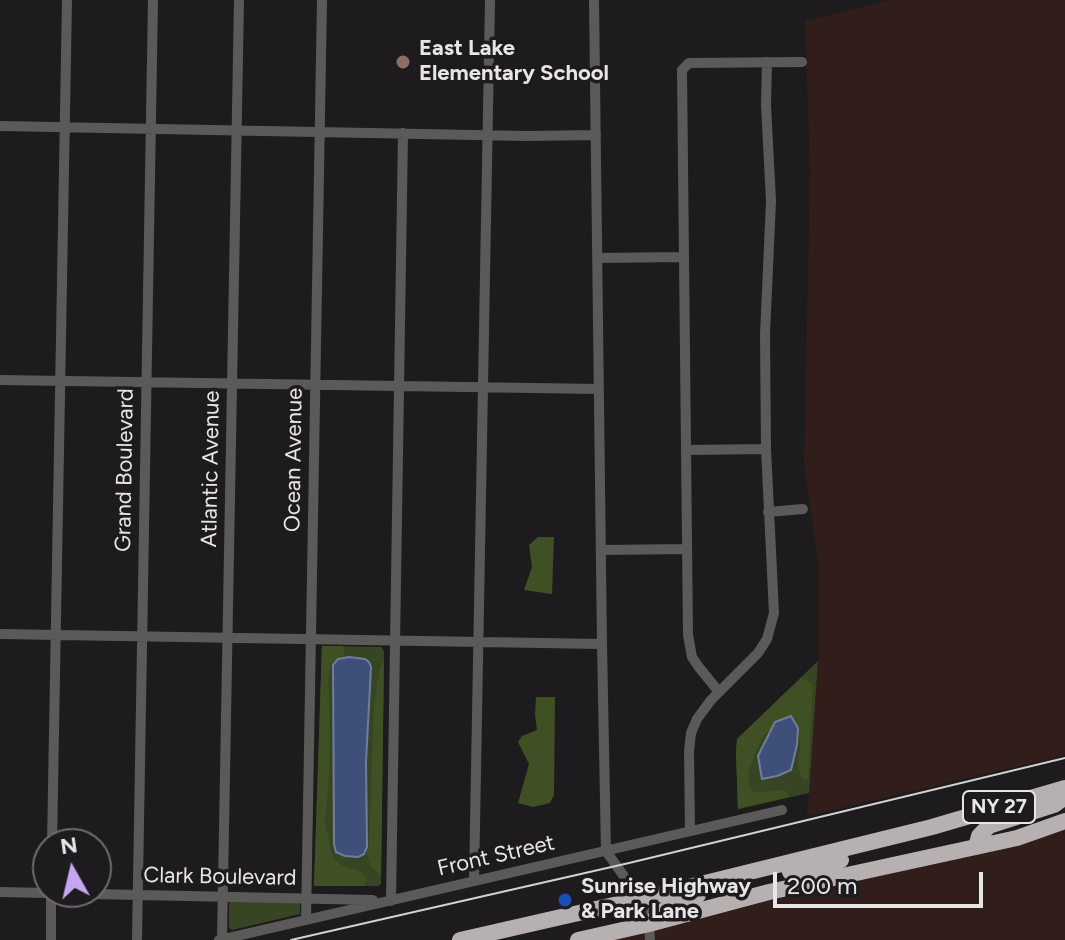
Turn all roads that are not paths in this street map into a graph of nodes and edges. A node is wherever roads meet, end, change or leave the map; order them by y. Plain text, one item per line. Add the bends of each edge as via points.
1 (67, 0) edge
2 (153, 0) edge
3 (239, 0) edge
4 (322, 0) edge
5 (490, 0) edge
6 (594, 0) edge
7 (767, 62) junction
8 (802, 62) dead end
9 (0, 126) edge
10 (65, 128) junction
11 (151, 129) junction
12 (236, 130) junction
13 (320, 131) junction
14 (403, 133) junction
15 (487, 134) junction
16 (596, 135) junction
17 (683, 257) junction
18 (598, 258) junction
19 (0, 380) edge
20 (60, 381) junction
21 (147, 383) junction
22 (232, 384) junction
23 (316, 386) junction
24 (399, 387) junction
25 (483, 389) junction
26 (599, 389) junction
27 (766, 449) junction
28 (686, 450) junction
29 (803, 509) dead end
30 (768, 512) junction
31 (687, 549) junction
32 (601, 550) junction
33 (0, 634) edge
34 (56, 635) junction
35 (142, 636) junction
36 (228, 638) junction
37 (311, 639) junction
38 (395, 641) junction
39 (478, 642) junction
40 (602, 644) junction
41 (719, 692) junction
42 (1065, 788) edge
43 (1065, 797) edge
44 (782, 810) dead end
45 (1065, 821) edge
46 (939, 825) junction
47 (52, 828) edge
48 (690, 831) junction
49 (976, 847) junction
50 (606, 851) junction
51 (805, 863) junction
52 (474, 881) junction
53 (0, 892) edge
54 (769, 892) junction
55 (32, 893) edge
56 (112, 894) edge
57 (138, 895) junction
58 (223, 897) junction
59 (307, 899) junction
60 (640, 899) junction
61 (391, 901) junction
62 (51, 908) edge
63 (306, 920) junction
64 (533, 923) junction
65 (650, 932) edge
66 (51, 940) edge
67 (137, 940) edge
68 (221, 940) edge
69 (460, 940) edge
70 (495, 940) edge
71 (578, 940) edge

1 - 10 street
2 - 11 street, Grand Boulevard
3 - 12 street, Atlantic Avenue
4 - 13 street, Ocean Avenue
5 - 15 street
6 - 16 street
7 - 8 street
7 - 17 street via 689,63 682,70
7 - 27 street via 771,201
9 - 10 street
10 - 11 street
10 - 20 street
11 - 12 street
11 - 21 street, Grand Boulevard
12 - 13 street
12 - 22 street, Atlantic Avenue
13 - 14 street
13 - 23 street, Ocean Avenue
14 - 15 street
14 - 24 street
15 - 16 street
15 - 25 street
16 - 18 street
17 - 18 street
17 - 28 street
18 - 26 street
19 - 20 street
20 - 21 street
20 - 34 street
21 - 22 street
21 - 35 street, Grand Boulevard
22 - 23 street
22 - 36 street, Atlantic Avenue
23 - 24 street
23 - 37 street, Ocean Avenue
24 - 25 street
24 - 38 street
25 - 26 street
25 - 39 street
26 - 32 street
27 - 28 street
27 - 30 street
28 - 31 street
29 - 30 street
30 - 41 street via 772,624 758,653
31 - 32 street
31 - 41 street via 690,649
32 - 40 street
33 - 34 street
34 - 35 street
34 - 47 street
35 - 36 street
35 - 57 street, Grand Boulevard
36 - 37 street
36 - 58 street, Atlantic Avenue
37 - 38 street
37 - 59 street, Ocean Avenue
38 - 39 street
38 - 61 street
39 - 40 street
39 - 52 street
40 - 50 street
41 - 48 street via 691,733
42 - 46 highway, NY 27
43 - 49 highway via 989,826
44 - 48 street, Front Street
45 - 49 highway, NY 27
46 - 49 highway via 970,836
46 - 51 highway via 887,849
48 - 50 street, Front Street
49 - 54 highway, NY 27
50 - 52 street, Front Street
50 - 60 street
51 - 54 highway via 795,879
51 - 60 highway
51 - 65 highway via 683,898 659,913
52 - 61 street, Front Street
53 - 55 street, Clark Boulevard
54 - 65 highway, NY 27
56 - 57 street, Clark Boulevard
57 - 58 street, Clark Boulevard
57 - 67 street, Grand Boulevard
58 - 59 street, Clark Boulevard
58 - 68 street, Atlantic Avenue
59 - 61 street, Clark Boulevard
59 - 63 street, Ocean Avenue
60 - 64 highway
60 - 65 street
61 - 63 street, Front Street
62 - 66 street
63 - 68 street, Front Street
64 - 69 highway
64 - 70 highway
65 - 71 highway, NY 27

